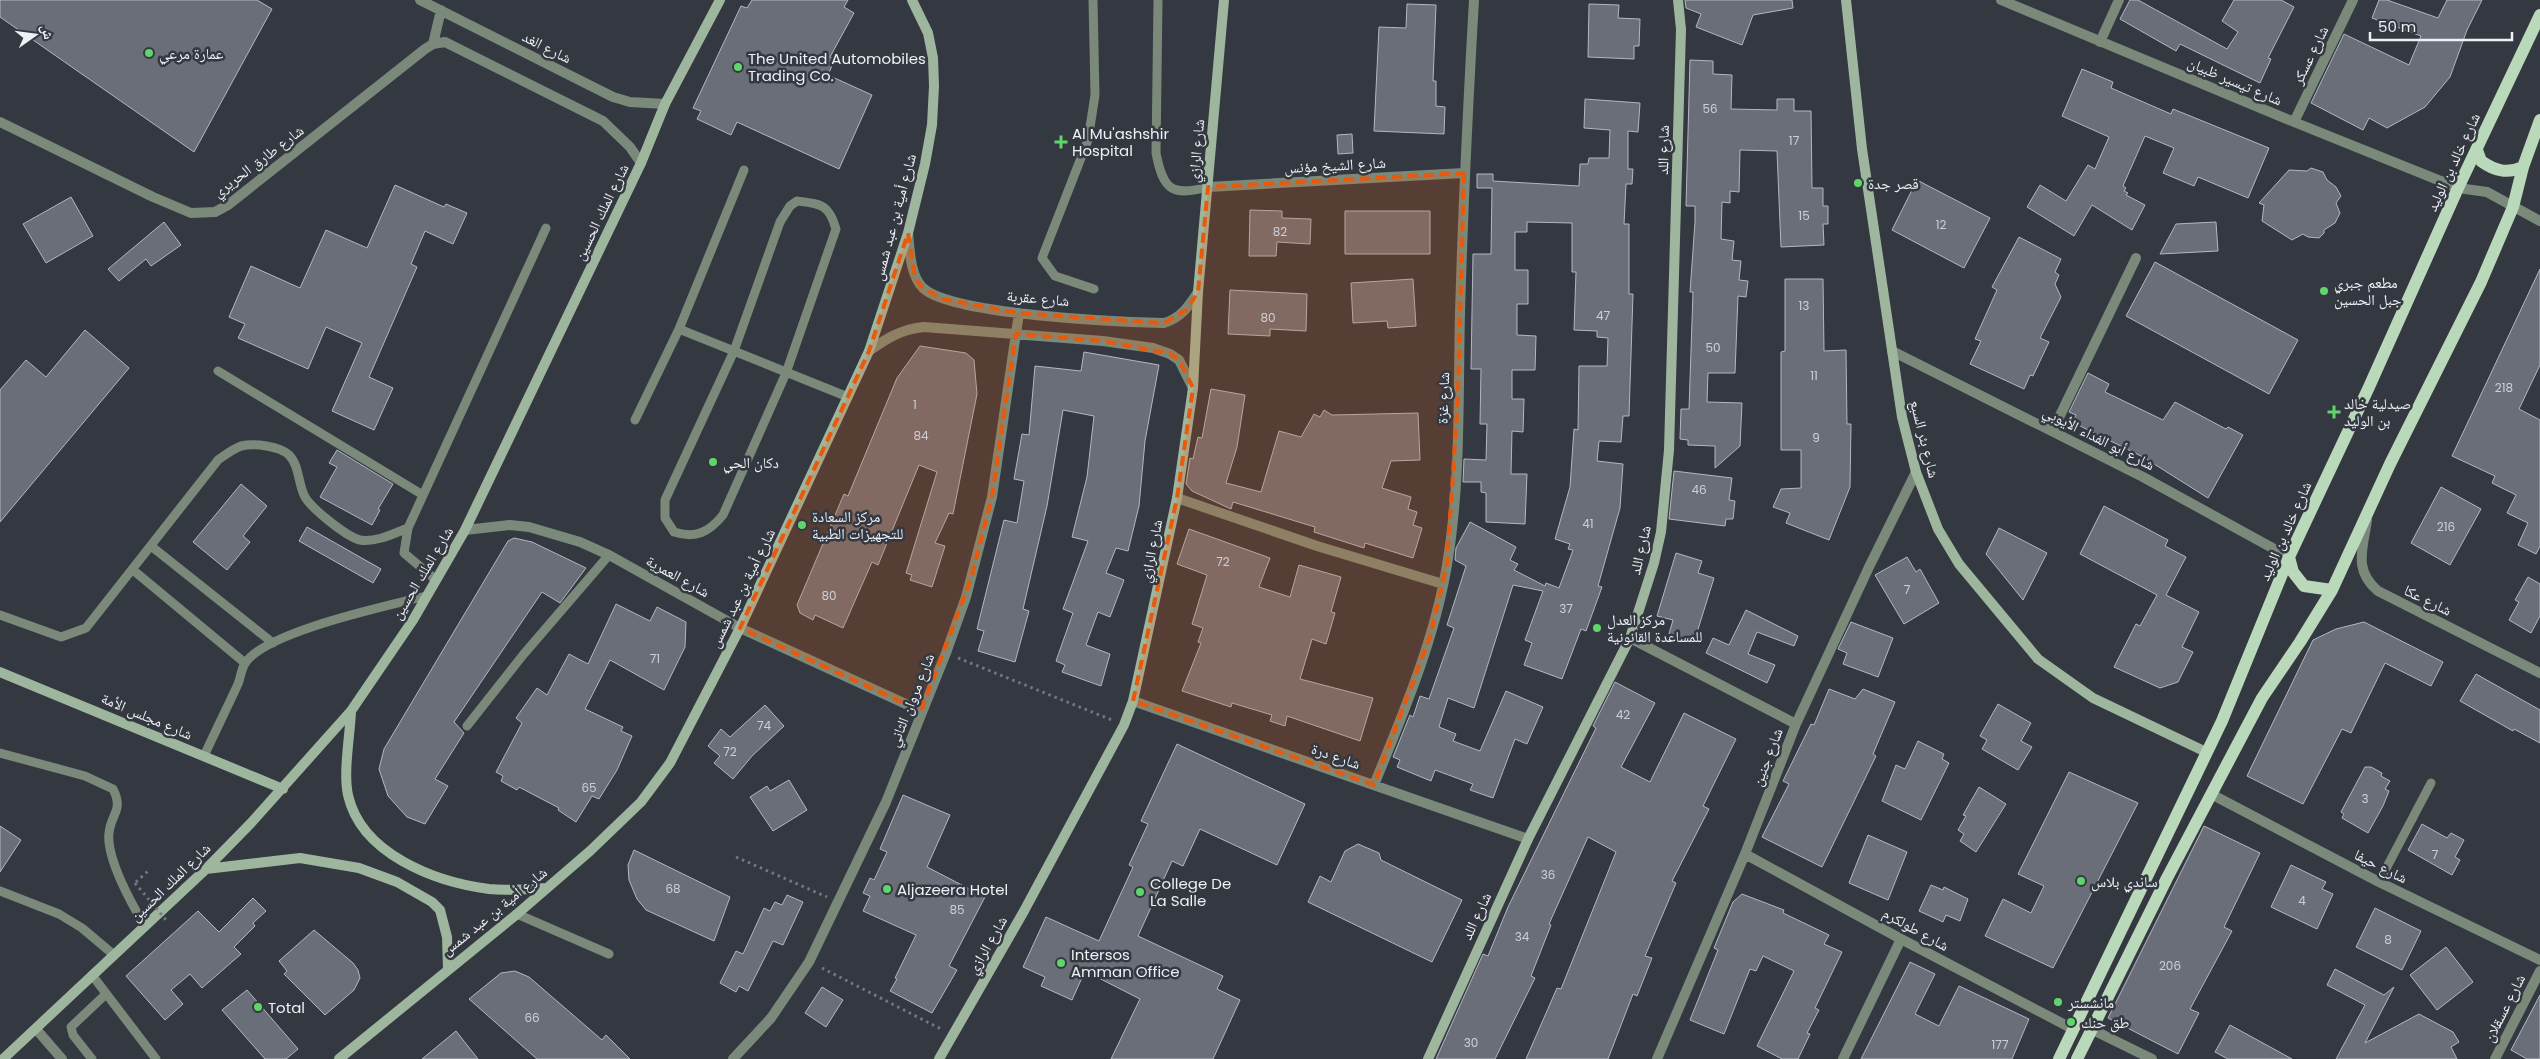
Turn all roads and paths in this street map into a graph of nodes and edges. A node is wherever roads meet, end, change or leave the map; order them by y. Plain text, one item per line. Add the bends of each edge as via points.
1 (420, 0) edge
2 (720, 0) edge
3 (912, 0) edge
4 (1093, 0) edge
5 (1158, 0) edge
6 (1224, 0) edge
7 (1474, 0) edge
8 (1678, 0) edge
9 (1846, 0) edge
10 (2001, 0) edge
11 (2119, 0) edge
12 (2353, 0) edge
13 (441, 10) junction
14 (2540, 15) edge
15 (2100, 42) junction
16 (433, 44) junction
17 (665, 104) junction
18 (2540, 120) edge
19 (0, 122) edge
20 (2294, 122) junction
21 (2477, 150) junction
22 (641, 163) junction
23 (2523, 167) junction
24 (744, 170) dead end
25 (1464, 173) junction
26 (1208, 187) junction
27 (2458, 188) junction
28 (2513, 207) junction
29 (2540, 221) edge
30 (546, 228) dead end
31 (908, 233) junction
32 (2136, 258) dead end
33 (1094, 289) dead end
34 (1198, 292) junction
35 (1019, 312) junction
36 (679, 330) junction
37 (1016, 334) junction
38 (734, 351) junction
39 (869, 351) junction
40 (1892, 351) junction
41 (218, 371) dead end
42 (786, 373) junction
43 (1193, 388) junction
44 (848, 397) junction
45 (635, 420) dead end
46 (2053, 430) junction
47 (1916, 472) junction
48 (423, 494) junction
49 (1177, 498) junction
50 (2368, 515) junction
51 (408, 528) junction
52 (465, 530) junction
53 (152, 546) junction
54 (610, 554) junction
55 (2289, 557) junction
56 (133, 570) junction
57 (436, 580) junction
58 (1443, 584) junction
59 (2332, 590) junction
60 (426, 596) junction
61 (0, 614) edge
62 (740, 628) junction
63 (1630, 638) junction
64 (273, 643) junction
65 (946, 653) junction
66 (245, 663) junction
67 (0, 672) edge
68 (2540, 673) edge
69 (1134, 701) junction
70 (351, 711) junction
71 (921, 711) junction
72 (1796, 724) junction
73 (1124, 725) junction
74 (468, 726) dead end
75 (2206, 752) junction
76 (0, 753) edge
77 (204, 756) junction
78 (2431, 783) dead end
79 (1374, 786) junction
80 (283, 788) junction
81 (2211, 794) junction
82 (1528, 839) junction
83 (1745, 854) junction
84 (736, 857) dead end
85 (206, 870) junction
86 (148, 871) dead end
87 (2379, 882) junction
88 (546, 888) junction
89 (0, 891) edge
90 (839, 902) junction
91 (517, 914) junction
92 (166, 920) dead end
93 (145, 926) junction
94 (1901, 939) junction
95 (609, 954) dead end
96 (114, 955) junction
97 (2540, 960) edge
98 (810, 962) junction
99 (448, 969) junction
100 (2540, 971) edge
101 (92, 975) junction
102 (106, 994) junction
103 (36, 1029) junction
104 (2073, 1029) junction
105 (2091, 1029) junction
106 (952, 1035) junction
107 (3, 1059) edge
108 (62, 1059) edge
109 (92, 1059) edge
110 (156, 1059) edge
111 (339, 1059) edge
112 (733, 1059) edge
113 (939, 1059) edge
114 (1428, 1059) edge
115 (1657, 1059) edge
116 (1843, 1059) edge
117 (2059, 1059) edge
118 (2077, 1059) edge
119 (2152, 1059) edge
120 (2495, 1059) edge

1 - 13 street, شارع الغد
2 - 17 main road, شارع الملك الحسين
3 - 31 main road, شارع أمية بن عبد شمس via 928,33 934,86 926,164
4 - 33 lane via 1095,95 1088,140 1042,258 1055,276
5 - 26 lane via 1156,153 1160,176 1167,185 1180,192
6 - 26 main road, شارع الرازي
7 - 25 street, شارع غزة
8 - 63 main road, شارع اللد via 1681,29 1669,450 1661,532
9 - 40 main road, شارع بئر السبع via 1862,149
10 - 15 street, شارع تيسير ظبيان
11 - 15 street
12 - 20 street, شارع عسكر
13 - 16 street
13 - 17 street, شارع الغد via 613,97
14 - 21 main road, شارع خالد بن الوليد
15 - 20 street, شارع تيسير ظبيان
16 - 19 street, شارع طارق الحريري via 215,212 191,212 153,197
16 - 22 street via 445,42 456,45 594,116 617,133
17 - 22 main road, شارع الملك الحسين
18 - 23 main road
20 - 27 street, شارع تيسير ظبيان
21 - 23 main road via 2481,161 2494,169 2508,172
21 - 27 main road, شارع خالد بن الوليد
22 - 52 main road, شارع الملك الحسين
23 - 28 main road
24 - 36 lane
25 - 26 street, شارع الشيخ مؤنس
25 - 58 street, شارع غزة via 1455,470
26 - 34 main road, شارع الرازي
27 - 28 street, شارع تيسير ظبيان via 2487,192
27 - 55 main road, شارع خالد بن الوليد
28 - 29 street, شارع تيسير ظبيان
28 - 50 main road via 2482,282 2390,464
30 - 48 lane
31 - 35 street, شارع عقربة via 915,276 930,294 959,304
31 - 39 main road, شارع أمية بن عبد شمس
32 - 46 street
34 - 35 street, شارع عقربة via 1187,309 1164,323
34 - 43 main road, شارع الرازي
35 - 37 street, شارع مروان الثاني
36 - 38 lane
36 - 45 lane
37 - 39 street via 940,327 912,328 888,338
37 - 43 street via 1153,348 1179,360
37 - 65 street, شارع مروان الثاني via 992,497 966,597
38 - 42 lane
38 - 42 lane via 780,222 790,206 798,202 821,204 832,214 836,229
38 - 42 lane via 665,500 665,518 674,532 686,536 711,530 723,515
39 - 44 main road, شارع أمية بن عبد شمس
40 - 46 street, شارع أبو الفداء الأيوبي
40 - 47 main road, شارع بئر السبع via 1902,417
41 - 48 lane
42 - 44 lane
43 - 49 main road, شارع الرازي
44 - 62 main road, شارع أمية بن عبد شمس
46 - 55 street, شارع أبو الفداء الأيوبي
47 - 72 street, شارع جنين
47 - 75 main road, شارع بئر السبع via 1938,528 1959,564 2038,659 2093,698
48 - 51 lane
49 - 58 street via 1317,546
49 - 69 main road, شارع الرازي
50 - 59 main road
50 - 68 street, شارع عكا via 2361,559 2367,582 2378,592
51 - 53 lane via 387,536 360,540 330,522 313,507 304,495 289,455 275,448 242,446 218,460
51 - 57 lane via 404,554
52 - 54 street, شارع العمرية via 510,525 529,527
52 - 57 main road, شارع الملك الحسين
53 - 56 lane
53 - 64 lane
54 - 62 street, شارع العمرية
54 - 74 lane via 523,654
55 - 59 main road via 2293,572 2304,586
55 - 75 main road, شارع خالد بن الوليد via 2241,678
56 - 61 lane via 86,628 74,633 61,637
56 - 66 lane
57 - 60 main road, شارع الملك الحسين
58 - 79 street, شارع غزة via 1430,637 1409,699
59 - 81 main road via 2262,698
60 - 64 lane via 318,624
60 - 70 main road, شارع الملك الحسين
62 - 71 street, شارع العمرية
62 - 88 main road, شارع أمية بن عبد شمس via 670,763 641,802 590,852
63 - 72 street
63 - 82 main road, شارع اللد
64 - 66 lane
65 - 71 street, شارع مروان الثاني
65 - 73 path
66 - 77 lane
67 - 77 main road, شارع مجلس الأمة
69 - 73 main road, شارع الرازي
69 - 79 street, شارع درة
70 - 80 main road, شارع الملك الحسين
70 - 88 main road via 347,793 364,829 374,839 396,857 451,881 488,889
71 - 90 street, شارع مروان الثاني via 886,802
72 - 83 street, شارع جنين
73 - 106 main road, شارع الرازي via 1024,911
75 - 104 main road, شارع خالد بن الوليد
76 - 93 lane via 85,776 113,789 119,808 109,832 110,844 134,908
77 - 80 main road, شارع مجلس الأمة
78 - 87 lane
79 - 82 street, شارع درة
80 - 85 main road, شارع الملك الحسين
81 - 87 street, شارع حيفا
81 - 105 main road
82 - 114 main road, شارع اللد
83 - 94 street, شارع طولكرم
83 - 115 street, شارع جنين
84 - 90 path
85 - 93 main road, شارع الملك الحسين
85 - 99 main road via 300,858 359,868 397,882 440,910 448,936
86 - 92 path, bridge via 135,883
87 - 97 street, شارع حيفا
88 - 91 main road, شارع أمية بن عبد شمس
89 - 96 lane via 59,914 82,928
90 - 98 street, شارع مروان الثاني
91 - 95 lane
91 - 99 main road, شارع أمية بن عبد شمس
93 - 96 main road, شارع الملك الحسين
94 - 104 street, شارع طولكرم
94 - 116 street
96 - 101 main road, شارع الملك الحسين
98 - 106 path
98 - 112 street, شارع مروان الثاني via 771,1018
99 - 111 main road, شارع أمية بن عبد شمس
100 - 120 street, شارع عسقلان
101 - 102 lane
101 - 103 main road, شارع الملك الحسين
102 - 109 lane via 71,1027 73,1035
102 - 110 lane
103 - 107 main road, شارع الملك الحسين
103 - 108 street
104 - 117 main road, شارع خالد بن الوليد
105 - 118 main road
105 - 119 street
106 - 113 main road, شارع الرازي

